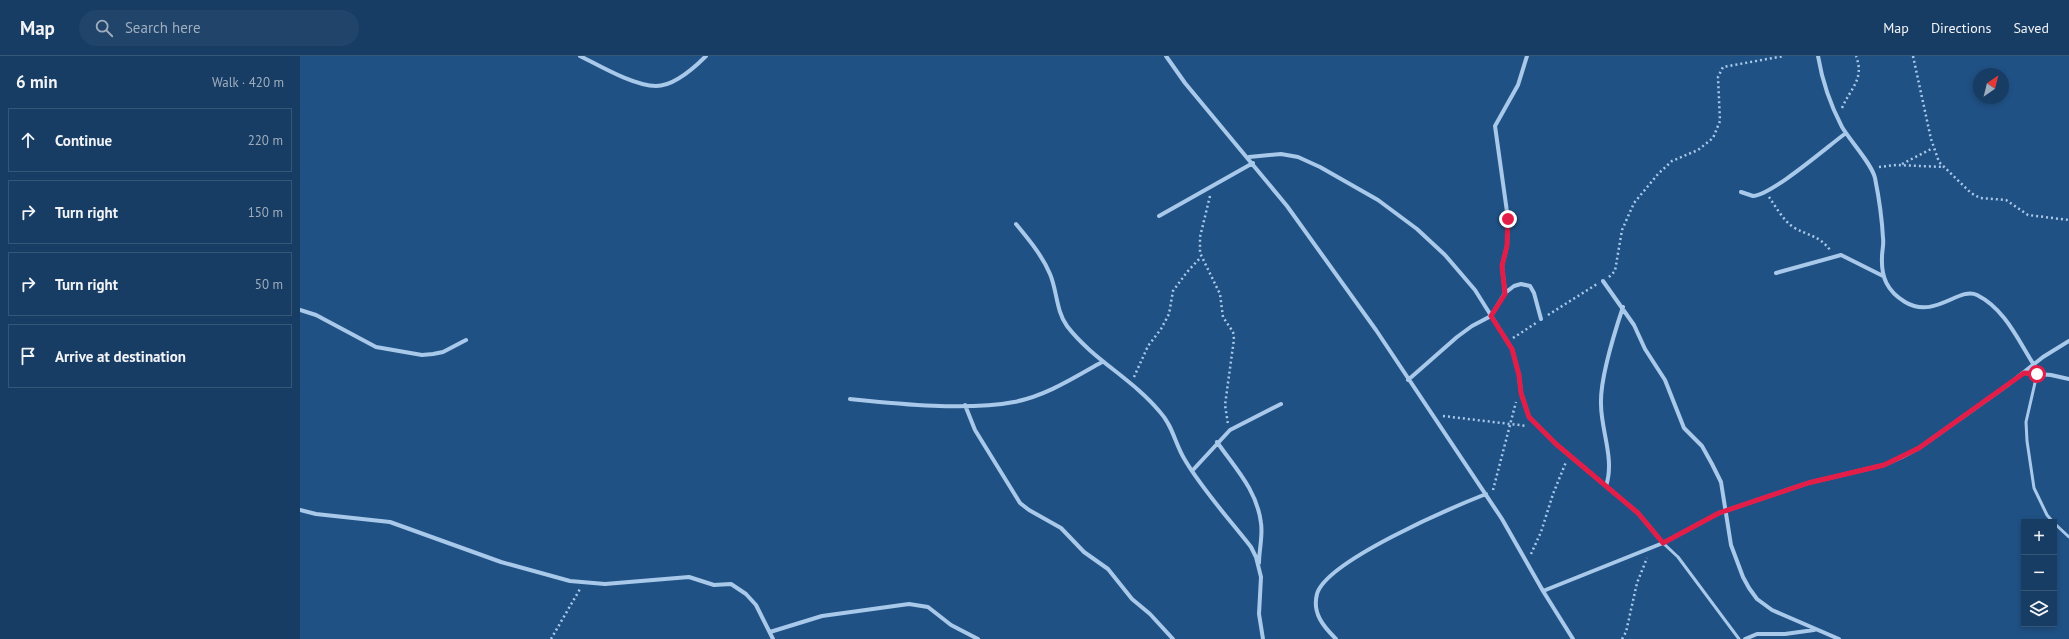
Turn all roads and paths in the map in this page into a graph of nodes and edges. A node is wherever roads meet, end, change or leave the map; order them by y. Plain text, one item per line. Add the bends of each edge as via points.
1 (580, 56) edge
2 (706, 56) edge
3 (1166, 56) edge
4 (1527, 56) edge
5 (1784, 56) edge
6 (1818, 56) edge
7 (1856, 56) edge
8 (1913, 56) edge
9 (1838, 117) junction
10 (1846, 132) junction
11 (1933, 148) junction
12 (1249, 157) junction
13 (1253, 163) junction
14 (1900, 165) junction
15 (1944, 167) junction
16 (1871, 169) junction
17 (1212, 187) junction
18 (1741, 192) dead end
19 (1766, 192) junction
20 (1158, 216) dead end
21 (2069, 220) edge
22 (1016, 224) dead end
23 (1835, 256) junction
24 (1201, 257) junction
25 (1776, 272) dead end
26 (1883, 276) junction
27 (1603, 281) junction
28 (1505, 294) junction
29 (1623, 307) junction
30 (300, 310) edge
31 (1491, 316) junction
32 (1541, 319) junction
33 (466, 340) dead end
34 (2069, 341) edge
35 (1508, 342) junction
36 (1102, 362) junction
37 (2034, 365) junction
38 (2024, 373) junction
39 (2037, 374) junction
40 (2069, 379) edge
41 (1408, 380) junction
42 (1131, 385) junction
43 (1519, 386) junction
44 (850, 399) dead end
45 (1281, 404) dead end
46 (965, 405) junction
47 (1433, 415) junction
48 (1511, 425) junction
49 (1538, 428) junction
50 (1230, 430) junction
51 (1217, 442) junction
52 (1568, 454) junction
53 (1192, 471) junction
54 (1606, 486) junction
55 (1486, 494) junction
56 (1490, 500) junction
57 (300, 510) edge
58 (1725, 511) junction
59 (2051, 519) edge
60 (2057, 525) edge
61 (2069, 537) edge
62 (1663, 543) junction
63 (1652, 547) junction
64 (1527, 562) junction
65 (1259, 567) junction
66 (584, 582) junction
67 (1543, 591) junction
68 (1815, 630) junction
69 (770, 632) junction
70 (551, 639) edge
71 (773, 639) edge
72 (978, 639) edge
73 (1173, 639) edge
74 (1263, 639) edge
75 (1336, 639) edge
76 (1573, 639) edge
77 (1622, 639) edge
78 (1739, 639) edge
79 (1745, 639) edge
80 (1839, 639) edge

1 - 2 street via 624,77 656,86 682,76
3 - 12 street via 1185,83
4 - 28 street via 1518,85 1495,126 1508,219 1507,246 1502,266
5 - 27 path via 1723,67 1720,70 1720,121 1713,138 1698,150 1672,161 1634,204 1622,230 1615,271
6 - 9 street via 1829,97
7 - 9 path via 1859,66 1858,79
8 - 11 path
9 - 10 street
10 - 16 street
10 - 19 street via 1794,174
11 - 14 path
11 - 15 path
12 - 13 street
12 - 31 street via 1281,154 1298,157 1378,200 1445,255 1475,290
13 - 17 street
13 - 41 street via 1332,268
14 - 15 path
14 - 16 path
15 - 21 path via 1971,193 1980,198 2006,200 2028,216
16 - 26 street via 1875,178 1884,240
17 - 20 street
17 - 24 path via 1200,237
18 - 19 street via 1753,196
19 - 23 path via 1787,222 1798,230 1822,240
22 - 36 street via 1041,256 1066,325
23 - 25 street
23 - 26 street via 1851,258
24 - 42 path via 1173,291 1169,314 1148,346
24 - 50 path via 1220,294 1223,317 1233,332 1225,405
26 - 37 street via 1886,286 1905,302 1926,308 1949,302 1959,296 1976,294 2008,321
27 - 29 street
27 - 32 path
28 - 31 street
28 - 32 street via 1514,286 1530,286
29 - 54 street via 1600,403 1610,467
29 - 58 street via 1665,380 1681,424 1702,446 1712,464 1721,482
30 - 33 street via 316,315 376,347 422,355 443,352
31 - 35 street
31 - 41 street via 1457,337
32 - 35 path
34 - 37 street
35 - 43 street via 1515,358
36 - 42 street
36 - 46 street via 1059,387 1015,402
37 - 38 street
38 - 39 street
38 - 58 street via 1925,444 1902,457 1884,465 1808,483
39 - 40 street
39 - 59 lane via 2026,422 2027,441 2034,488
41 - 47 street
42 - 53 street via 1150,400 1169,422 1184,459
43 - 48 path
43 - 49 street via 1529,417
44 - 46 street via 899,404
45 - 50 street
46 - 73 street via 974,430 1020,503 1061,528 1084,552 1108,569 1126,593
47 - 48 path
47 - 55 street
48 - 49 path
48 - 56 path
49 - 52 street
50 - 51 street
51 - 53 street
51 - 65 street via 1251,487 1257,502 1262,524
52 - 54 street
52 - 64 path via 1541,532
53 - 65 street via 1251,547
54 - 62 street via 1638,513
55 - 56 street
55 - 75 street via 1401,531 1349,562 1322,584 1316,603 1319,620
56 - 64 street
57 - 66 street via 390,522 501,562 570,581
58 - 62 street
58 - 68 street via 1742,577 1757,599 1772,610
60 - 61 lane
62 - 63 street
62 - 78 lane via 1678,557
63 - 67 street
63 - 77 path via 1637,583 1626,632
64 - 67 street
65 - 74 street via 1259,614
66 - 69 street via 605,584 689,577 714,586 731,584 746,594 756,606
66 - 70 path
67 - 76 street
68 - 79 street via 1757,634
68 - 80 street
69 - 71 street
69 - 72 street via 822,616 909,604 928,607 951,625

